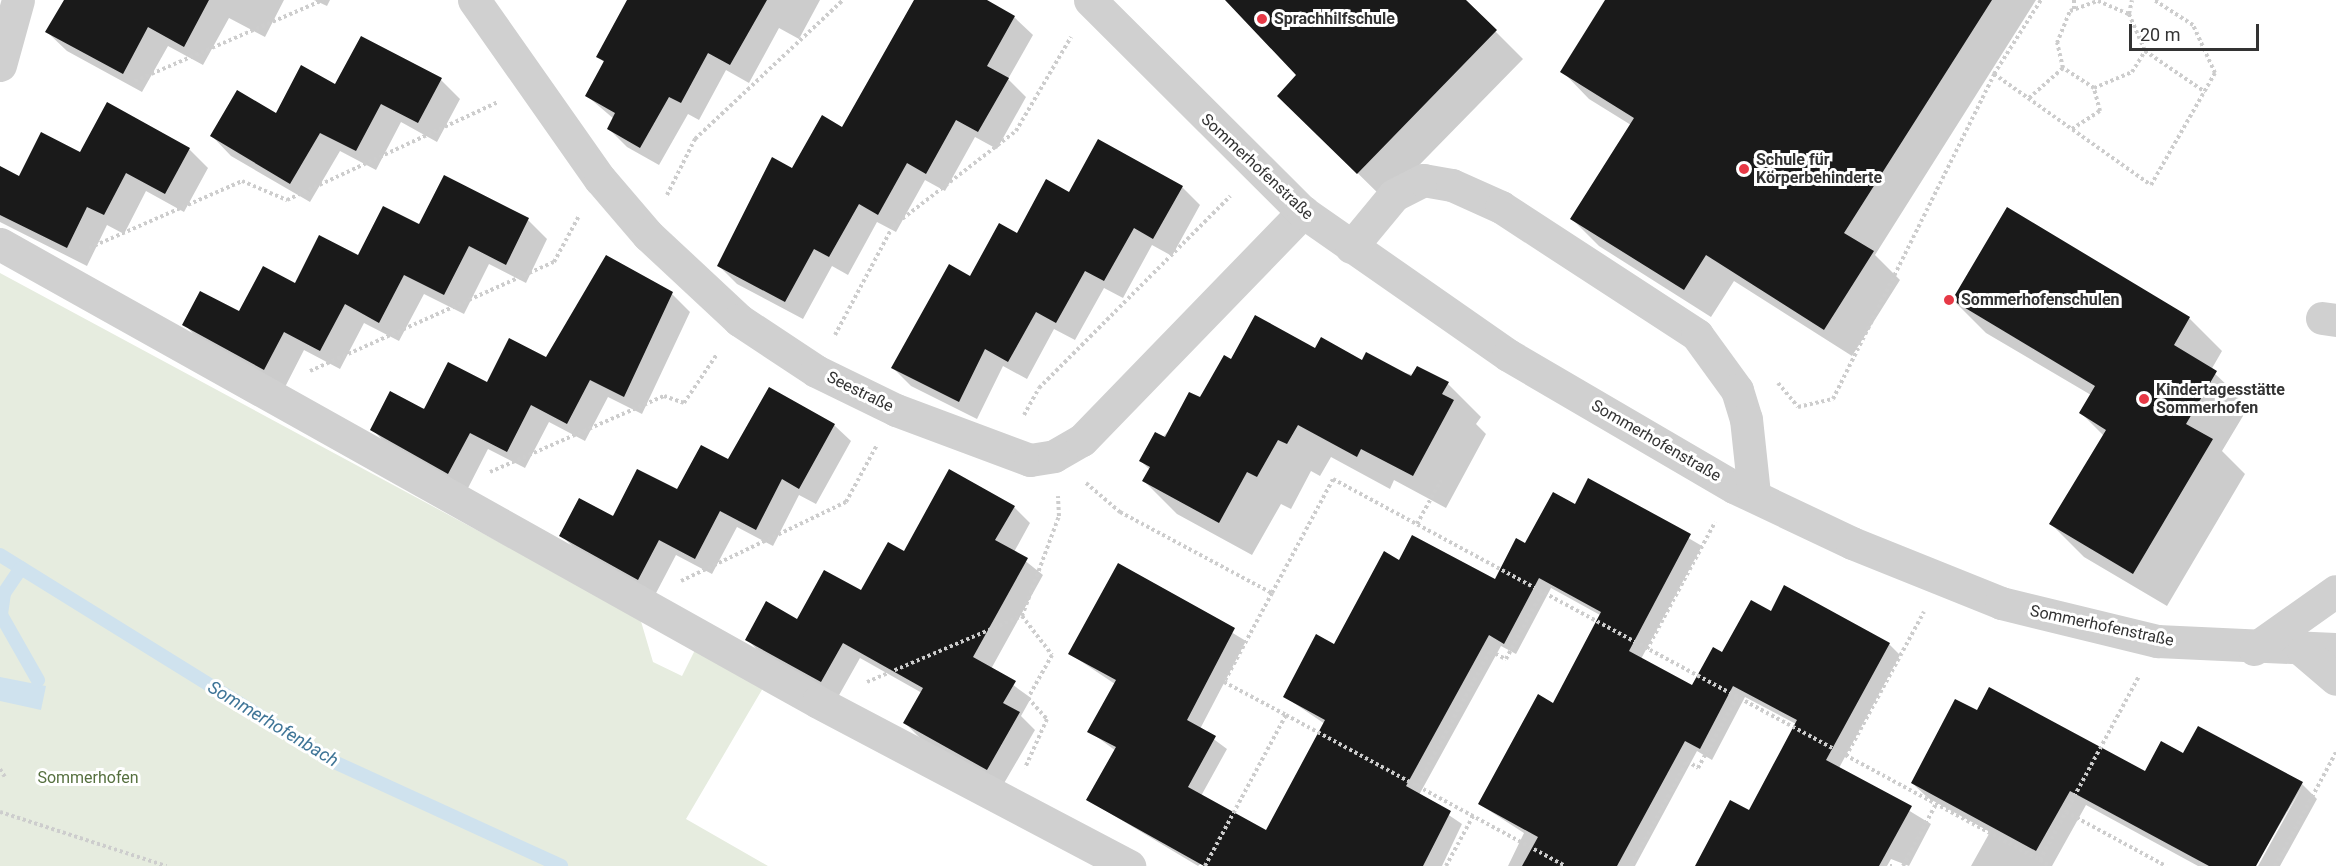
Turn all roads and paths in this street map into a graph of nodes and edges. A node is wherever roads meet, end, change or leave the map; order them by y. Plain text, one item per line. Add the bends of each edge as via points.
1 (18, 0) edge
2 (323, 0) edge
3 (474, 0) edge
4 (843, 0) edge
5 (2041, 0) edge
6 (2074, 0) edge
7 (2132, 0) edge
8 (2154, 0) edge
9 (1091, 1) edge
10 (2074, 10) junction
11 (2128, 14) junction
12 (2145, 51) junction
13 (0, 65) edge
14 (2063, 68) junction
15 (1994, 74) junction
16 (135, 81) dead end
17 (535, 81) junction
18 (2094, 88) junction
19 (2205, 92) junction
20 (2029, 98) junction
21 (2072, 129) junction
22 (1256, 170) junction
23 (600, 179) junction
24 (1303, 212) junction
25 (648, 235) junction
26 (0, 244) edge
27 (1351, 247) junction
28 (55, 275) junction
29 (739, 320) junction
30 (1722, 363) junction
31 (816, 371) junction
32 (1040, 388) dead end
33 (274, 397) junction
34 (896, 410) junction
35 (1054, 456) junction
36 (1441, 480) dead end
37 (1744, 490) junction
38 (461, 500) junction
39 (1417, 524) junction
40 (1941, 580) junction
41 (2336, 591) edge
42 (1542, 592) junction
43 (1272, 593) junction
44 (660, 613) junction
45 (1022, 616) junction
46 (2157, 641) junction
47 (1647, 649) junction
48 (2254, 649) junction
49 (2336, 649) edge
50 (2303, 651) junction
51 (2336, 679) edge
52 (1737, 697) junction
53 (837, 712) junction
54 (1286, 715) junction
55 (2336, 752) edge
56 (1846, 756) junction
57 (0, 769) edge
58 (1023, 773) dead end
59 (4, 777) dead end
60 (1417, 786) junction
61 (1936, 804) junction
62 (0, 812) edge
63 (2066, 812) junction
64 (1473, 816) junction
65 (2040, 860) junction
66 (2158, 864) edge
67 (166, 866) edge
68 (1130, 866) edge
69 (1205, 866) edge
70 (1446, 866) edge
71 (1565, 866) edge
72 (1631, 866) edge
73 (1884, 866) edge
74 (1892, 866) edge
75 (1903, 866) edge
76 (2050, 866) edge
77 (2166, 866) edge
78 (2275, 866) edge

1 - 13 street
2 - 16 path
3 - 17 street, Seestraße
4 - 25 path via 695,139
5 - 15 path
6 - 10 path
7 - 11 path
8 - 19 path via 2193,25 2215,74
9 - 22 street, Sommerhofenstraße
9 - 31 path via 1016,131 893,226
10 - 11 path via 2098,2
10 - 14 path via 2057,43
11 - 12 path
12 - 18 path via 2132,72
12 - 19 path
14 - 18 path
14 - 20 path
15 - 20 path
15 - 30 path via 1833,399 1798,407 1772,376 1749,361
17 - 23 street, Seestraße
17 - 28 path via 480,112 287,200 242,181 84,250
18 - 21 path via 2100,111
19 - 21 path via 2151,185
20 - 21 path
22 - 24 street, Sommerhofenstraße
22 - 32 path
23 - 25 street, Seestraße
23 - 33 path via 554,262 293,379
24 - 27 street, Sommerhofenstraße
24 - 35 street via 1103,420
25 - 29 street, Seestraße
26 - 28 street
27 - 30 street via 1394,195 1423,180 1452,185 1501,207 1697,335
27 - 37 street, Sommerhofenstraße via 1508,356
28 - 33 street
29 - 31 street, Seestraße
29 - 38 path via 684,403 664,396 478,477
30 - 37 street via 1746,419
31 - 34 street, Seestraße
33 - 38 street
34 - 35 street, Seestraße via 1030,460
34 - 44 path via 846,502 672,585
35 - 43 path via 1120,512
35 - 45 path via 1059,516
36 - 39 path
37 - 40 street, Sommerhofenstraße
37 - 47 path
38 - 44 street
39 - 42 path
39 - 43 path via 1334,479
40 - 46 street, Sommerhofenstraße via 2001,603
40 - 56 path
41 - 48 street
42 - 47 path
42 - 60 path via 1506,658 1490,651
43 - 54 path via 1224,682
44 - 53 street
45 - 53 path via 860,685
45 - 58 path via 1052,655 1029,698 1047,719
46 - 48 street, Sommerhofenstraße
46 - 63 path
47 - 52 path
48 - 50 street, Sommerhofenstraße
49 - 50 street, Sommerhofenstraße
50 - 51 street
52 - 56 path
52 - 72 path via 1698,768 1687,761
53 - 68 street
54 - 60 path
54 - 69 path
55 - 78 path
56 - 61 path
57 - 59 path
60 - 64 path
61 - 65 path
61 - 75 path
62 - 67 path
63 - 65 path
63 - 66 path
64 - 70 path
64 - 71 path
65 - 76 path
66 - 77 path
73 - 74 path

